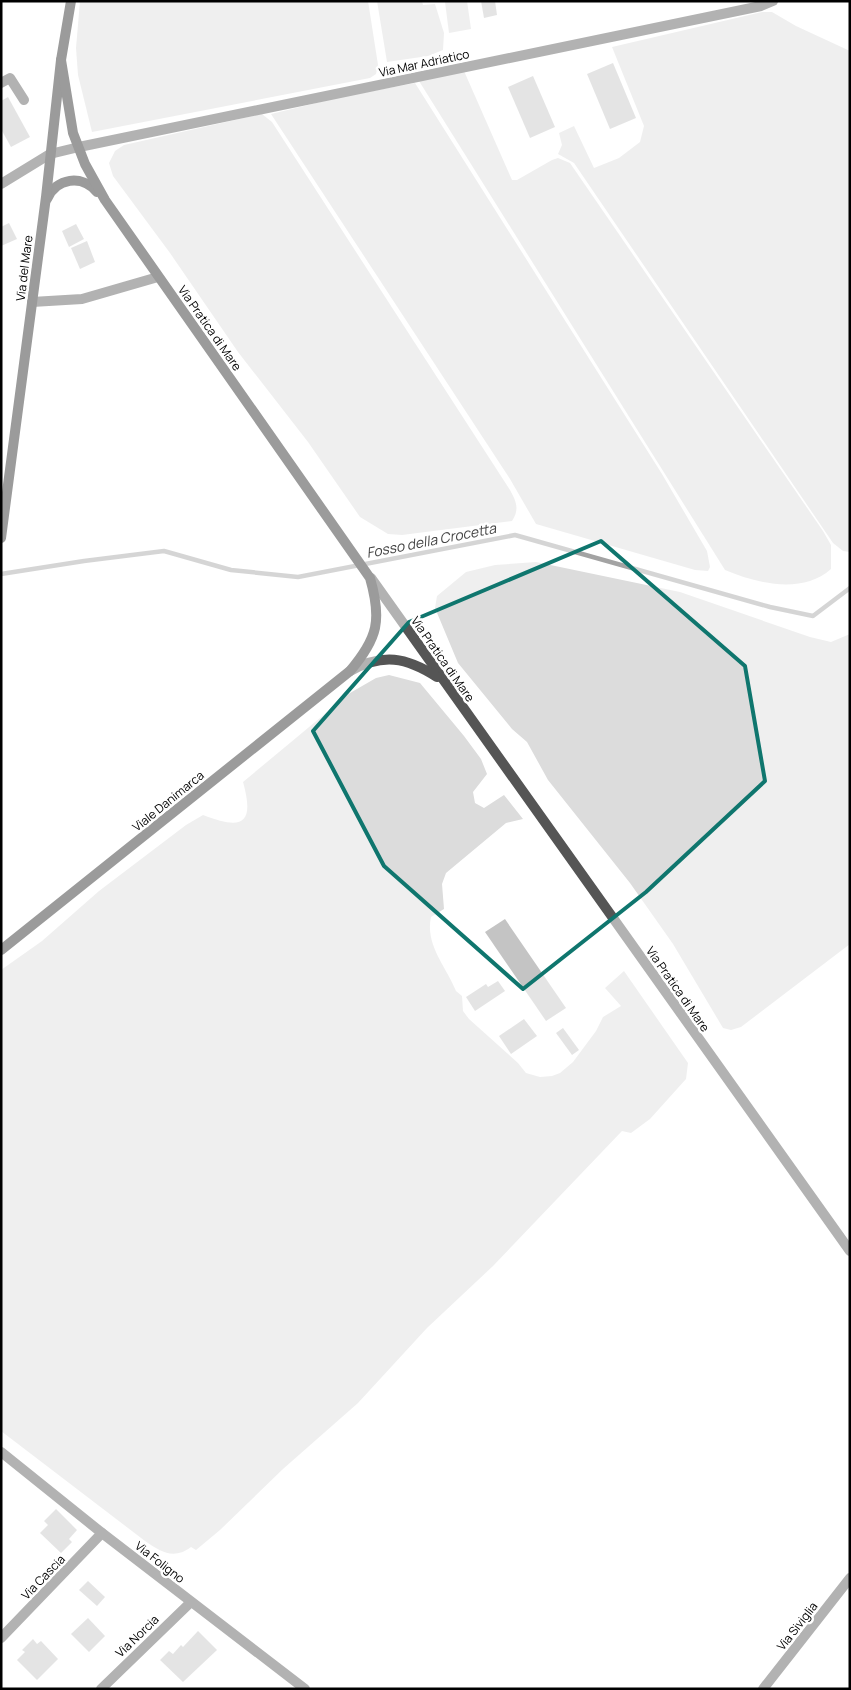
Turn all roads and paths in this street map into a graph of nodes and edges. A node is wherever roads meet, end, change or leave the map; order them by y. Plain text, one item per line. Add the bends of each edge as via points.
1 (71, 1) edge
2 (773, 1) edge
3 (61, 60) junction
4 (1, 83) edge
5 (24, 100) dead end
6 (79, 147) junction
7 (50, 154) junction
8 (1, 184) edge
9 (105, 200) junction
10 (45, 203) junction
11 (158, 277) junction
12 (32, 302) junction
13 (1, 538) edge
14 (370, 578) junction
15 (350, 672) junction
16 (442, 680) junction
17 (1, 950) edge
18 (850, 1251) edge
19 (1, 1452) edge
20 (102, 1533) junction
21 (850, 1578) edge
22 (191, 1602) junction
23 (1, 1638) edge
24 (101, 1689) edge
25 (305, 1689) edge
26 (764, 1689) edge

1 - 3 main road, Via del Mare
2 - 6 street, Via Mar Adriatico via 762,6
3 - 6 main road, Via Pratica di Mare via 67,103
3 - 7 main road, Via del Mare
4 - 5 street via 10,78
6 - 7 street, Via Mar Adriatico
6 - 9 main road, Via Pratica di Mare
7 - 8 street, Via Mar Adriatico
7 - 10 main road, Via del Mare
9 - 10 main road via 86,182 69,180 55,186
9 - 11 main road, Via Pratica di Mare
10 - 12 main road, Via del Mare
11 - 12 street via 82,299
11 - 14 main road, Via Pratica di Mare
12 - 13 main road, Via del Mare
14 - 15 main road, Viale Danimarca via 376,598 374,633 367,651
14 - 16 street, Via Pratica di Mare
15 - 16 street, Viale Danimarca via 365,663 398,659 418,664
15 - 17 main road, Viale Danimarca
16 - 18 street, Via Pratica di Mare
19 - 20 street, Via Foligno
20 - 22 street, Via Foligno
20 - 23 street, Via Cascia
21 - 26 street, Via Siviglia
22 - 24 street, Via Norcia
22 - 25 street, Via Foligno

